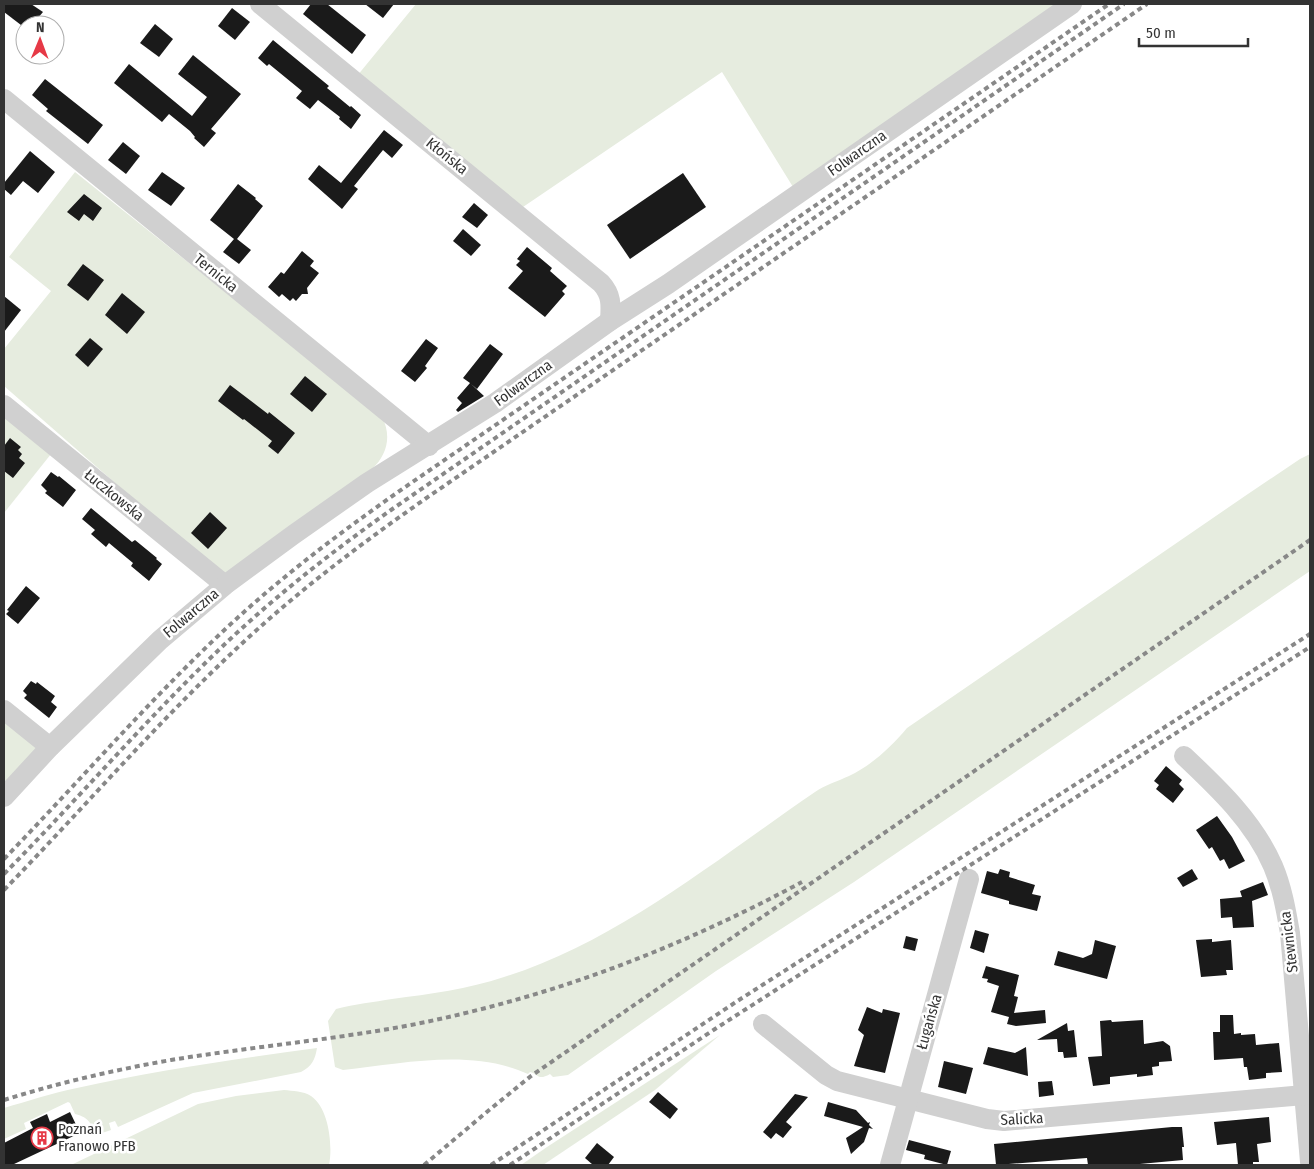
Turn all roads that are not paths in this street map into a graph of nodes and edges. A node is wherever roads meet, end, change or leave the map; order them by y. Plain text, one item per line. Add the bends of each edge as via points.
1 (260, 4) edge
2 (1072, 4) edge
3 (4, 99) edge
4 (610, 321) junction
5 (4, 405) edge
6 (429, 446) junction
7 (225, 584) junction
8 (4, 710) edge
9 (50, 747) junction
10 (1184, 756) dead end
11 (4, 797) edge
12 (969, 878) dead end
13 (764, 1024) dead end
14 (1304, 1095) junction
15 (908, 1098) junction
16 (1310, 1162) edge
17 (890, 1165) edge

1 - 4 street, Kłońska via 602,283 611,301
2 - 4 street, Folwarczna
3 - 6 street, Ternicka
4 - 6 street, Folwarczna
5 - 7 street, Łuczkowska
6 - 7 street, Folwarczna via 367,483
7 - 9 street, Folwarczna via 160,640
8 - 9 street
9 - 11 street, Folwarczna
10 - 14 street, Stewnicka via 1232,804 1273,866 1290,933
12 - 15 street, Ługańska
13 - 15 street, Salicka via 837,1081
14 - 15 street, Salicka via 1004,1121
14 - 16 street, Stewnicka
15 - 17 street, Ługańska

